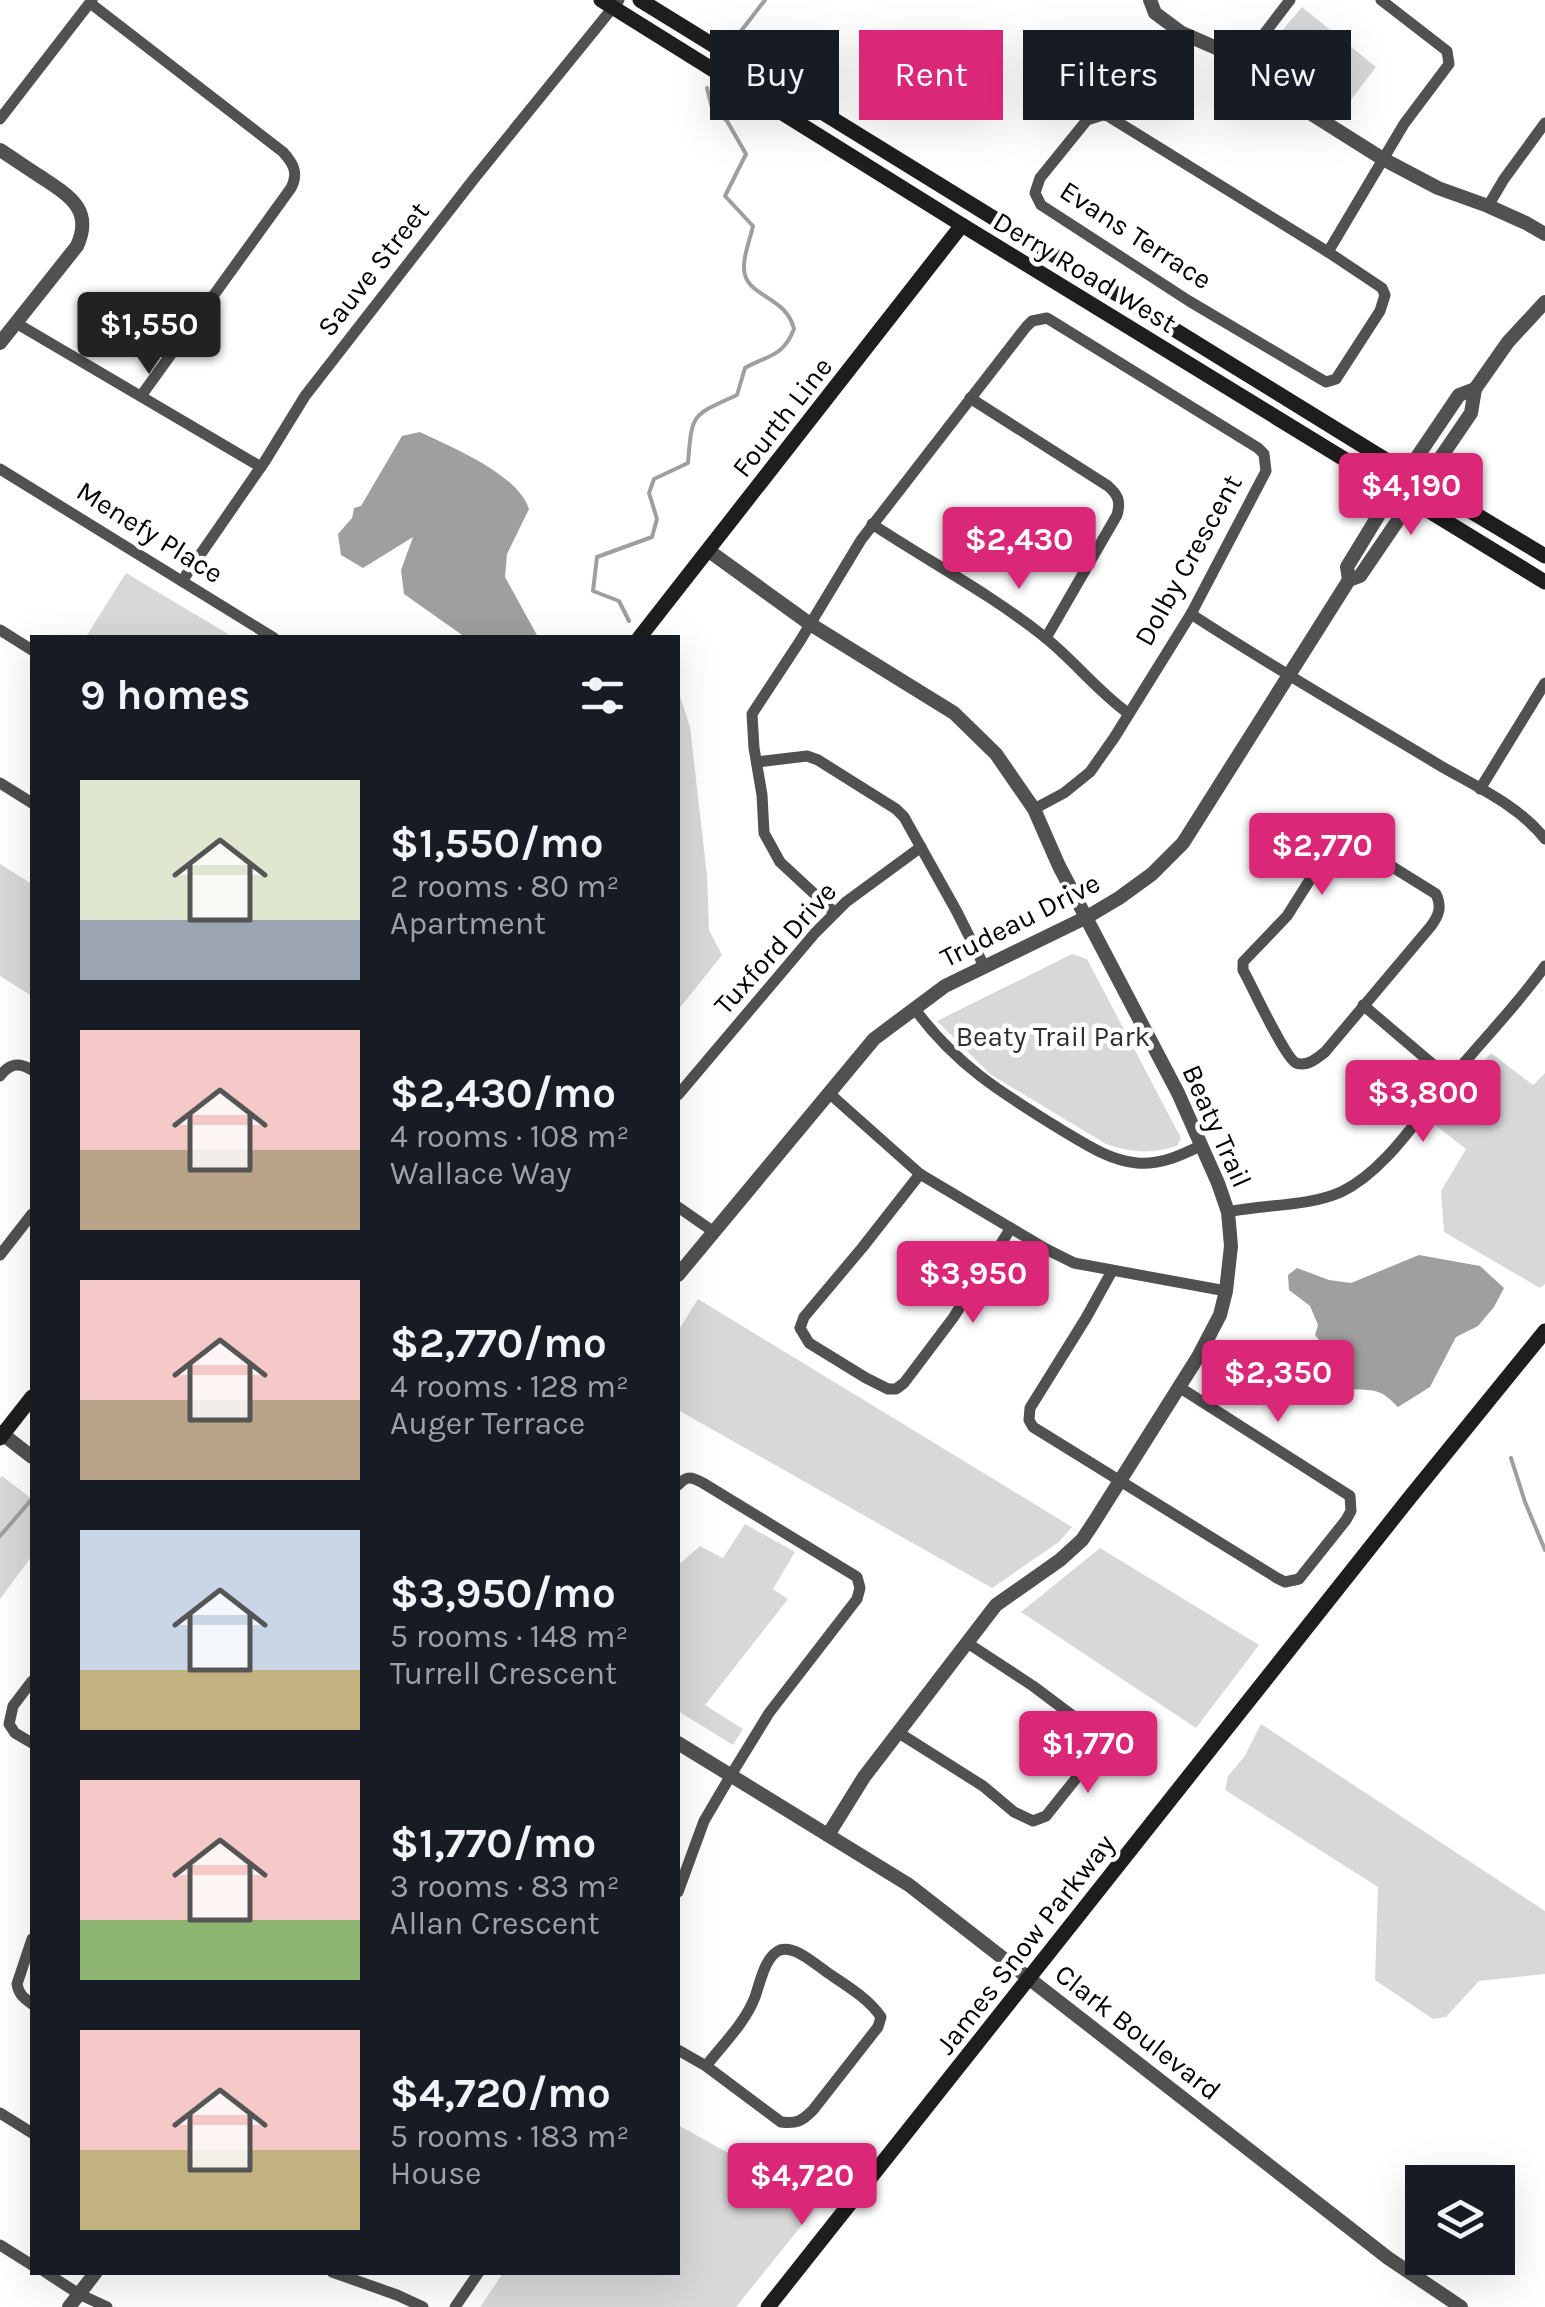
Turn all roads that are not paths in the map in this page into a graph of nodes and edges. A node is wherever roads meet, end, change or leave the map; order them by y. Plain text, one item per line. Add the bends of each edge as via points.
1 (640, 0) edge
2 (1290, 0) edge
3 (1381, 0) edge
4 (1150, 1) edge
5 (91, 2) edge
6 (611, 3) edge
7 (1267, 30) edge
8 (1214, 47) edge
9 (0, 119) edge
10 (1321, 120) edge
11 (1545, 123) edge
12 (0, 150) edge
13 (1384, 159) junction
14 (1488, 206) junction
15 (962, 226) junction
16 (1545, 234) edge
17 (1328, 252) junction
18 (1545, 302) edge
19 (16, 323) junction
20 (0, 343) edge
21 (1476, 389) junction
22 (140, 396) junction
23 (970, 398) junction
24 (260, 466) junction
25 (0, 469) edge
26 (1407, 473) junction
27 (1424, 484) junction
28 (1394, 491) junction
29 (1412, 501) junction
30 (872, 524) junction
31 (709, 551) junction
32 (1545, 556) edge
33 (1348, 580) junction
34 (182, 581) junction
35 (1545, 582) edge
36 (1192, 614) junction
37 (810, 624) junction
38 (0, 630) edge
39 (269, 635) edge
40 (641, 635) edge
41 (1046, 638) junction
42 (30, 649) edge
43 (1290, 674) junction
44 (1545, 683) edge
45 (1128, 713) junction
46 (756, 762) junction
47 (0, 783) edge
48 (1480, 788) junction
49 (30, 802) edge
50 (1034, 809) junction
51 (1545, 839) edge
52 (921, 848) junction
53 (835, 912) junction
54 (1087, 917) junction
55 (984, 966) junction
56 (1545, 966) edge
57 (1363, 1005) junction
58 (914, 1008) junction
59 (30, 1069) edge
60 (0, 1076) edge
61 (1450, 1080) junction
62 (680, 1093) edge
63 (830, 1094) junction
64 (1202, 1144) junction
65 (920, 1174) junction
66 (680, 1208) edge
67 (1228, 1212) junction
68 (30, 1216) edge
69 (1010, 1228) junction
70 (714, 1232) junction
71 (0, 1254) edge
72 (1112, 1271) junction
73 (680, 1273) edge
74 (1226, 1291) junction
75 (1545, 1330) edge
76 (1179, 1387) junction
77 (30, 1399) edge
78 (1, 1435) edge
79 (30, 1457) edge
80 (1120, 1481) junction
81 (680, 1483) edge
82 (969, 1644) junction
83 (30, 1684) edge
84 (899, 1733) junction
85 (30, 1743) edge
86 (680, 1744) edge
87 (731, 1776) junction
88 (828, 1835) junction
89 (680, 1887) edge
90 (30, 1945) edge
91 (1029, 1979) junction
92 (30, 2003) edge
93 (680, 2051) edge
94 (706, 2066) junction
95 (0, 2113) edge
96 (30, 2132) edge
97 (0, 2245) edge
98 (30, 2264) edge
99 (50, 2275) edge
100 (94, 2275) edge
101 (340, 2275) edge
102 (477, 2275) edge
103 (79, 2294) junction
104 (68, 2307) edge
105 (107, 2307) edge
106 (423, 2307) edge
107 (455, 2307) edge
108 (768, 2307) edge
109 (1461, 2307) edge

1 - 26 main road, Derry Road West
2 - 7 street
3 - 13 street via 1450,58
4 - 8 street via 1182,33
5 - 9 street
5 - 22 street via 283,152 294,168 291,188
6 - 15 main road, Derry Road West
6 - 24 street, Sauve Street via 306,396
10 - 13 street
11 - 14 street
12 - 19 street via 70,196 83,223 78,246
13 - 14 street
13 - 17 street
14 - 16 street
15 - 28 main road, Derry Road West
15 - 31 main road, Fourth Line
17 - 17 street, Evans Terrace via 1385,295 1331,382 1047,211 1036,185 1087,120 1108,116
18 - 21 street, Trudeau Drive
19 - 20 street
19 - 22 street
21 - 26 street, Trudeau Drive via 1459,394
21 - 27 street, Trudeau Drive via 1471,413
22 - 24 street
23 - 30 street, Dolby Crescent
23 - 36 street, Dolby Crescent via 1032,321 1046,318 1258,448 1266,471
23 - 41 street via 1108,486 1119,500
24 - 34 street, Sauve Street
25 - 34 street, Menefy Place
26 - 27 main road, Derry Road West
26 - 28 street, Trudeau Drive
27 - 29 street, Trudeau Drive
27 - 32 main road, Derry Road West
28 - 29 main road, Derry Road West
28 - 33 street, Trudeau Drive via 1347,567
29 - 33 street, Trudeau Drive via 1360,576
29 - 35 main road, Derry Road West
30 - 37 street, Dolby Crescent
30 - 41 street
31 - 37 street, Beaty Trail
31 - 40 main road, Fourth Line
33 - 43 street, Trudeau Drive
34 - 39 street, Menefy Place
36 - 43 street
36 - 45 street, Dolby Crescent
37 - 46 street, Dolby Crescent via 752,714
37 - 50 street, Beaty Trail via 954,713 996,754
38 - 42 street
41 - 45 street
43 - 48 street
43 - 54 street, Trudeau Drive via 1183,843 1152,874
44 - 48 street
45 - 50 street, Dolby Crescent via 1090,772
46 - 52 street via 818,760 896,809
46 - 53 street, Dolby Crescent via 770,848
47 - 49 street
48 - 51 street
50 - 54 street, Beaty Trail
52 - 53 street, Tuxford Drive
52 - 55 street
53 - 62 street, Tuxford Drive
54 - 55 street, Trudeau Drive
54 - 64 street, Beaty Trail
55 - 58 street, Trudeau Drive
56 - 61 street
57 - 57 street via 1325,1052 1296,1063 1244,970 1246,956 1287,916 1342,839 1428,888 1440,903 1436,920
57 - 61 street
58 - 63 street, Trudeau Drive via 874,1039
58 - 64 street via 990,1086 1097,1150 1150,1163
59 - 60 street via 14,1064
61 - 67 street via 1353,1185 1314,1200
63 - 65 street
63 - 70 street, Trudeau Drive
64 - 67 street, Beaty Trail
65 - 69 street
65 - 69 street via 800,1328 809,1343 866,1378 888,1389 904,1383
66 - 70 street
67 - 74 street, Beaty Trail
68 - 71 street
69 - 72 street via 1074,1263
70 - 73 street, Trudeau Drive
72 - 74 street
72 - 80 street via 1028,1414 1033,1427
74 - 76 street, Beaty Trail via 1220,1316
75 - 91 main road, James Snow Parkway
76 - 80 street, Beaty Trail
76 - 80 street via 1344,1490 1352,1504 1346,1520 1299,1579 1285,1582
77 - 78 main road
78 - 79 street
80 - 82 street, Beaty Trail via 1082,1540 996,1606
81 - 87 street via 695,1478 860,1582 856,1599
82 - 84 street, Beaty Trail
82 - 84 street via 1092,1731 1094,1756 1046,1816 1033,1821
83 - 85 street via 8,1724
84 - 88 street, Beaty Trail
86 - 87 street, Clark Boulevard
87 - 88 street, Clark Boulevard
87 - 89 street via 704,1821
88 - 91 street, Clark Boulevard via 908,1886
90 - 92 street via 17,1984
91 - 108 main road, James Snow Parkway
91 - 109 street, Clark Boulevard via 1388,2258
93 - 94 street
94 - 94 street via 782,2122 797,2123 881,2017 840,1980 784,1949 767,1966 745,2018
95 - 96 street
97 - 98 street
99 - 103 street
100 - 103 street
101 - 106 street
102 - 107 street
103 - 104 street
103 - 105 street

